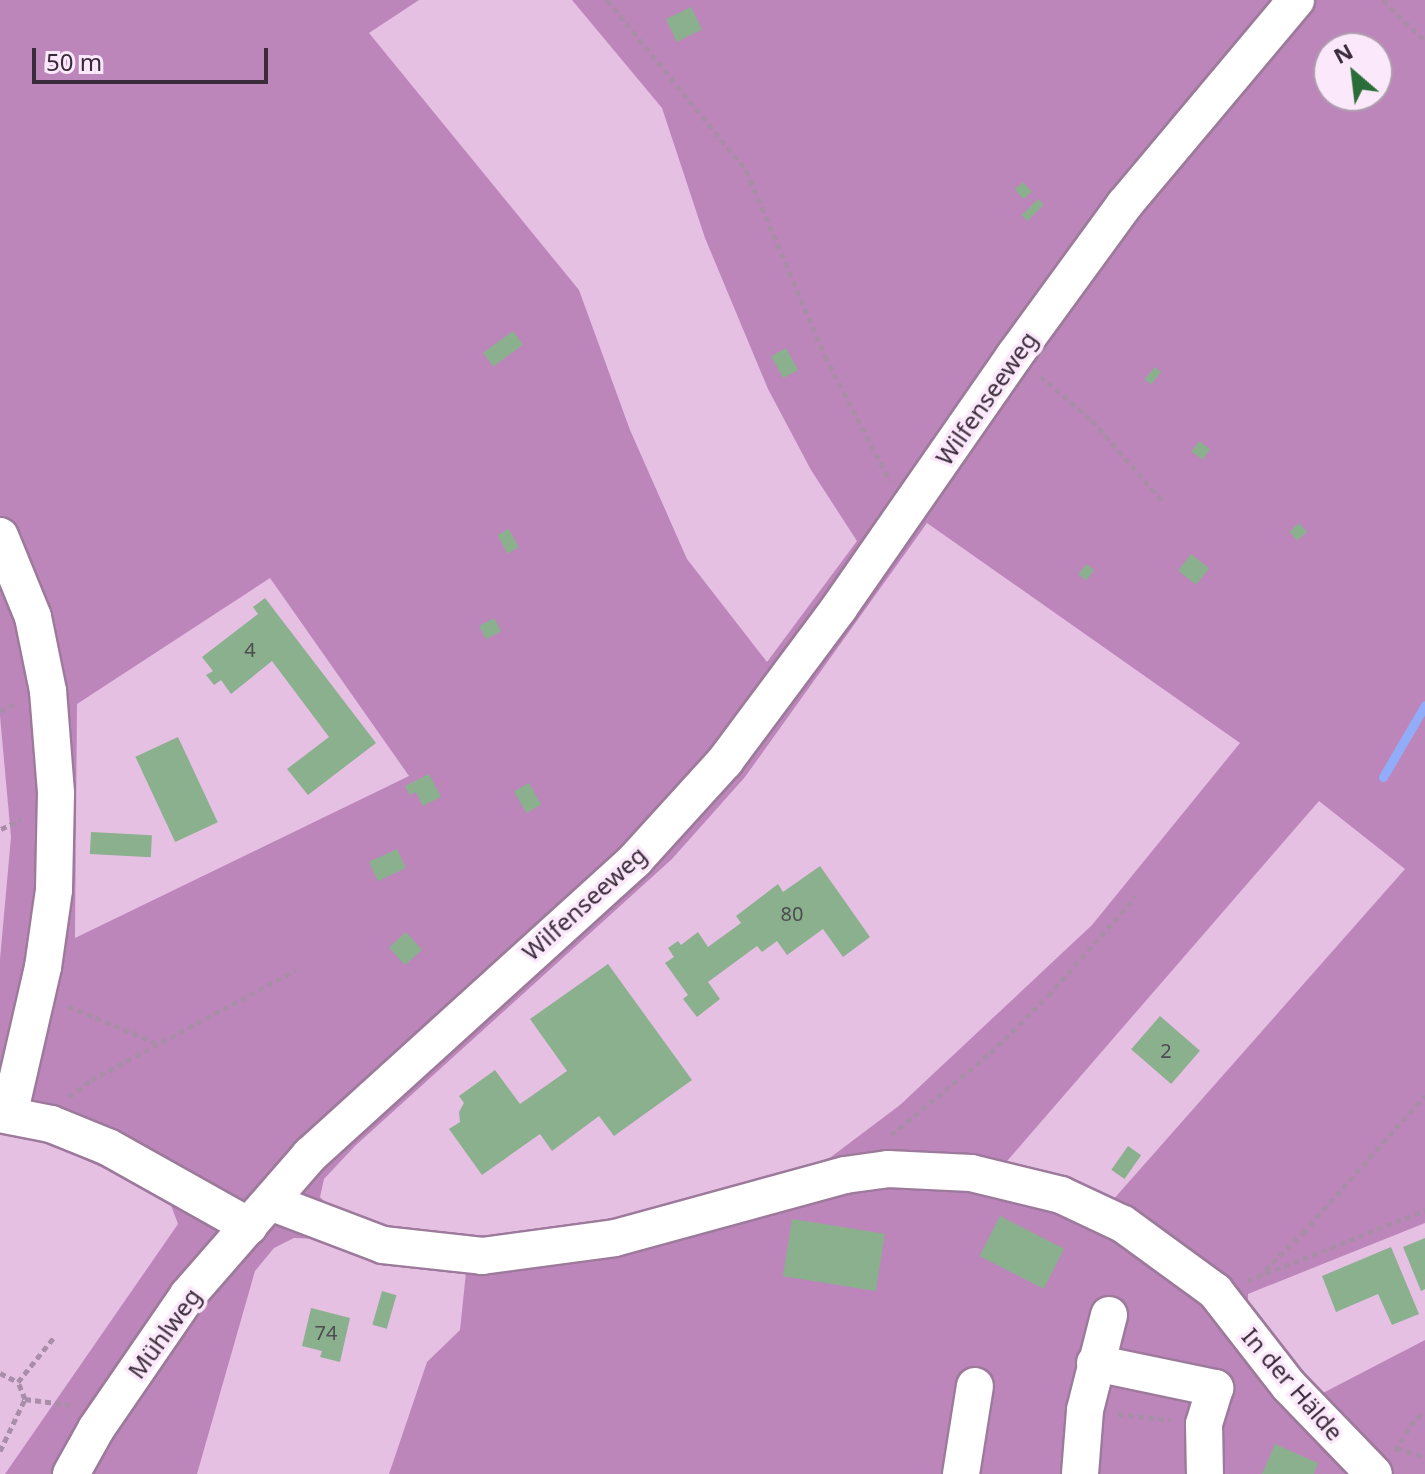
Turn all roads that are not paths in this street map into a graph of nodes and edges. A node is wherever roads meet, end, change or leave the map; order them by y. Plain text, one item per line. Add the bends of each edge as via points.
1 (1296, 0) edge
2 (0, 536) edge
3 (4, 1114) edge
4 (260, 1214) junction
5 (1109, 1315) dead end
6 (1095, 1363) junction
7 (975, 1386) dead end
8 (1387, 1461) edge
9 (71, 1474) edge
10 (961, 1474) edge
11 (1080, 1474) edge
12 (1205, 1474) edge

1 - 4 street, Wilfenseeweg via 1125,204 725,761 635,860 310,1155
2 - 3 street via 33,617 48,691 56,793 54,890 38,993
3 - 4 street via 51,1124
4 - 8 street, In der Hälde via 383,1245 482,1256 615,1238 845,1175 888,1169 971,1173 1061,1195 1123,1224 1215,1291 1289,1386
4 - 9 street, Mühlweg via 188,1295
5 - 6 street
6 - 11 street
6 - 12 street via 1215,1388 1204,1424
7 - 10 street

